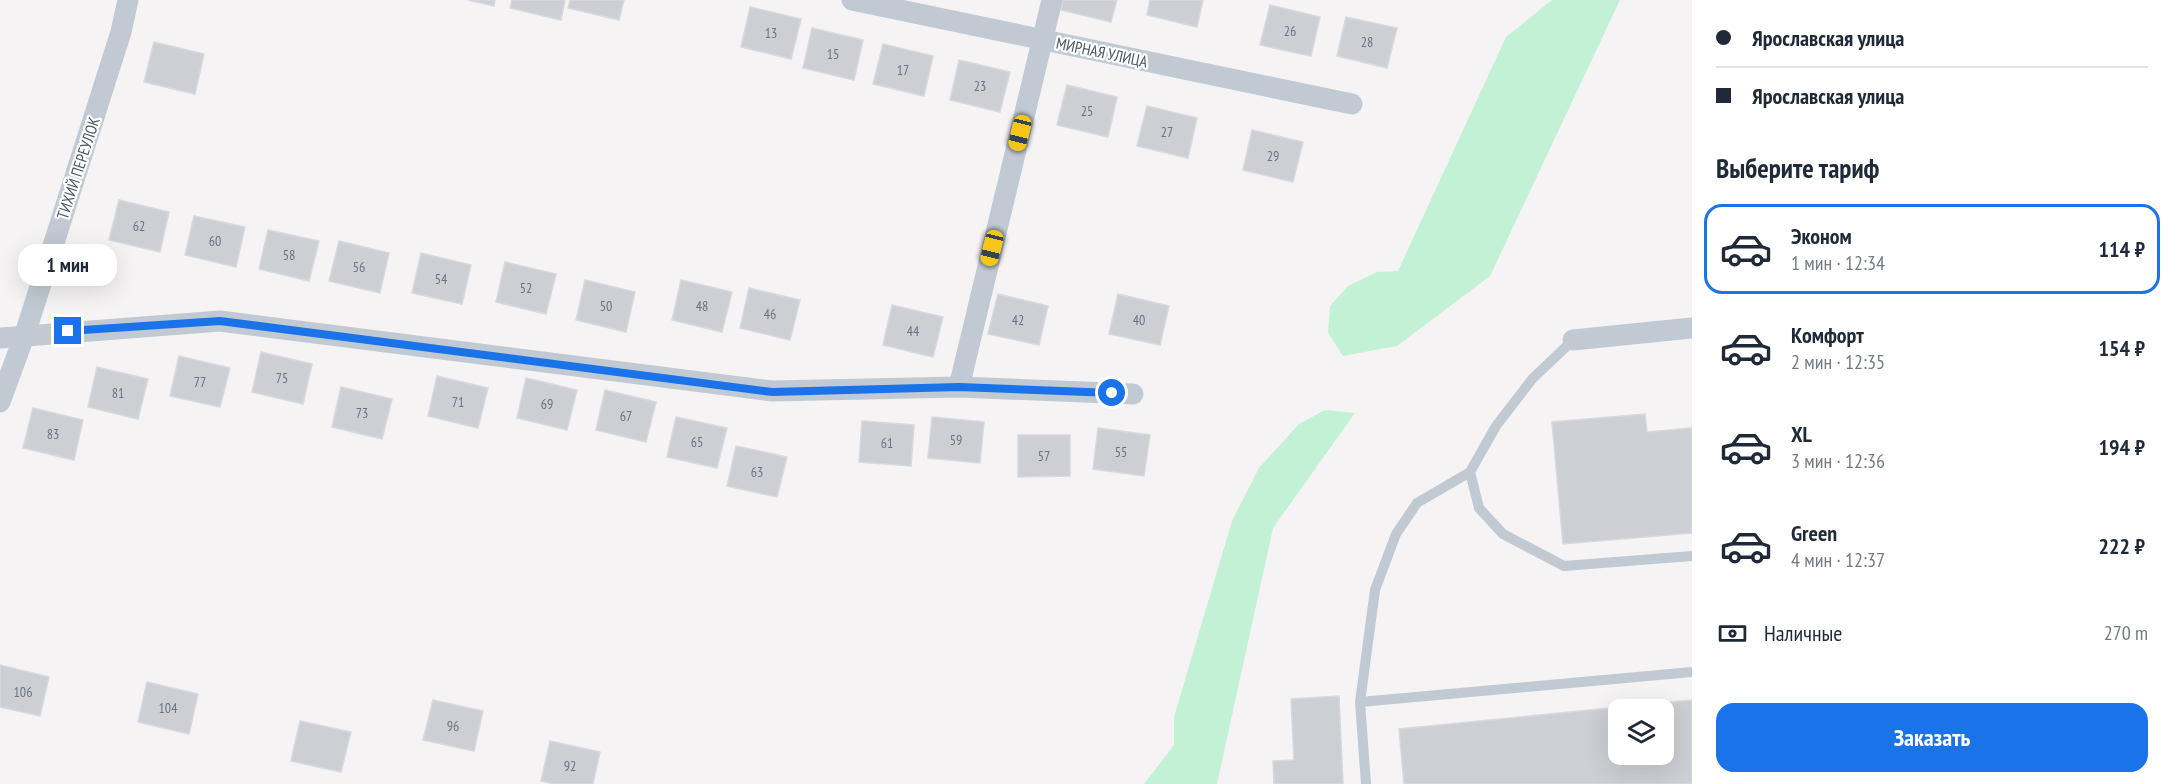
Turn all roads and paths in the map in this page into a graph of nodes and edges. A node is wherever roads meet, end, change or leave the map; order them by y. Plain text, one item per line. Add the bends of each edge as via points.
1 (128, 0) edge
2 (852, 0) edge
3 (1052, 0) edge
4 (1041, 40) junction
5 (1352, 104) dead end
6 (1692, 328) edge
7 (25, 334) junction
8 (0, 338) edge
9 (1573, 340) joint
10 (959, 387) junction
11 (1133, 394) dead end
12 (0, 402) edge
13 (1470, 472) junction
14 (1692, 556) edge
15 (1692, 672) edge
16 (1360, 702) junction
17 (1366, 784) edge

1 - 7 street, ТИХИЙ ПЕРЕУЛОК
2 - 4 street, МИРНАЯ УЛИЦА
3 - 4 street
4 - 5 street, МИРНАЯ УЛИЦА
4 - 10 street
6 - 9 street
7 - 8 street
7 - 10 street via 220,321 772,392
7 - 12 street, ТИХИЙ ПЕРЕУЛОК
9 - 13 lane via 1533,378 1496,426
10 - 11 street
13 - 14 lane via 1479,508 1503,534 1564,566
13 - 16 lane via 1418,503 1396,534 1375,590
15 - 16 lane
16 - 17 lane

